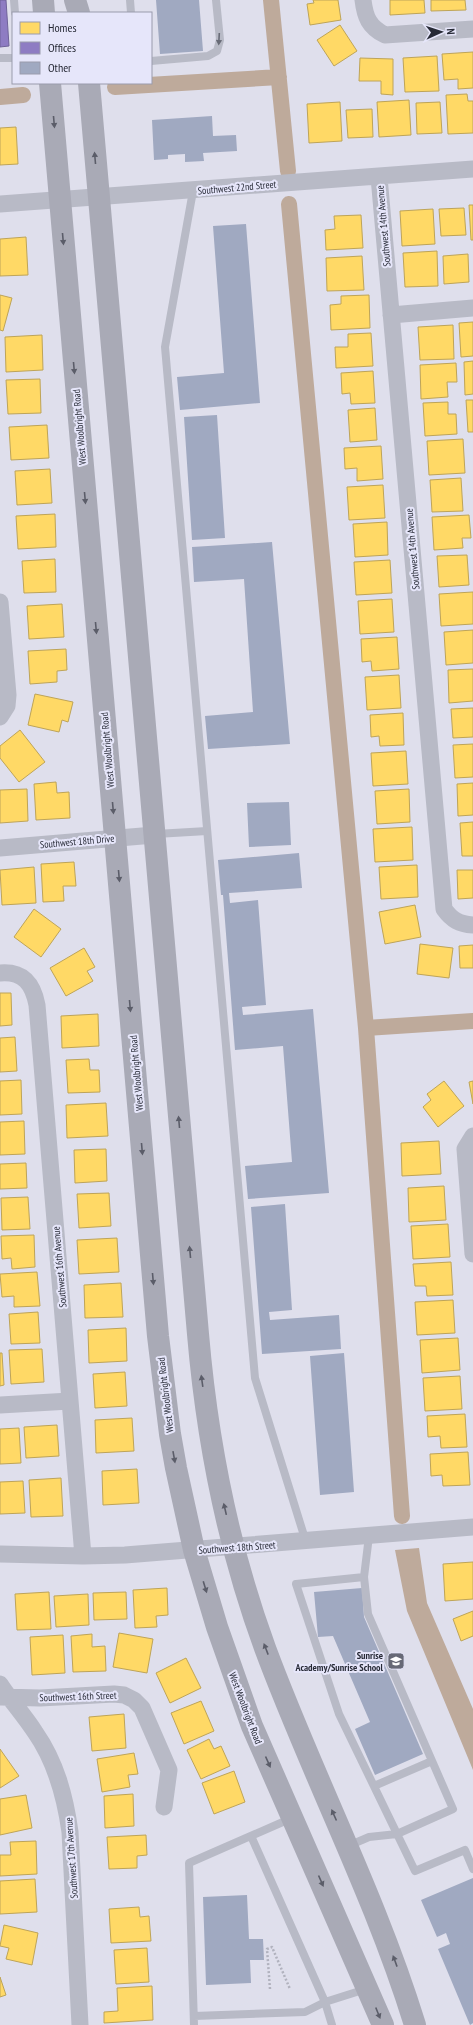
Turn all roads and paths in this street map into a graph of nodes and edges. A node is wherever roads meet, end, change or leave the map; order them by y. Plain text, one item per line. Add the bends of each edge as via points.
1 (14, 0) edge
2 (43, 0) edge
3 (75, 0) edge
4 (82, 0) edge
5 (130, 0) edge
6 (216, 0) edge
7 (363, 0) edge
8 (15, 12) edge
9 (44, 12) edge
10 (79, 12) edge
11 (83, 12) edge
12 (131, 12) edge
13 (473, 29) edge
14 (0, 58) edge
15 (12, 58) edge
16 (152, 61) edge
17 (50, 84) edge
18 (89, 84) edge
19 (473, 169) edge
20 (379, 177) junction
21 (194, 191) junction
22 (99, 197) junction
23 (60, 200) junction
24 (0, 204) edge
25 (473, 308) edge
26 (391, 315) junction
27 (0, 602) edge
28 (0, 717) edge
29 (207, 831) junction
30 (154, 834) junction
31 (115, 838) junction
32 (0, 848) edge
33 (473, 925) edge
34 (0, 973) edge
35 (471, 1137) edge
36 (473, 1254) edge
37 (70, 1401) junction
38 (0, 1405) edge
39 (473, 1527) edge
40 (368, 1536) junction
41 (306, 1542) junction
42 (234, 1547) junction
43 (194, 1550) junction
44 (0, 1554) edge
45 (83, 1556) junction
46 (364, 1577) junction
47 (3, 1693) edge
48 (432, 1761) junction
49 (374, 1786) junction
50 (164, 1807) dead end
51 (293, 1818) junction
52 (397, 1834) junction
53 (251, 1836) junction
54 (348, 1846) junction
55 (473, 1869) edge
56 (290, 1988) dead end
57 (270, 1989) dead end
58 (368, 1989) junction
59 (325, 2002) junction
60 (194, 2016) junction
61 (80, 2025) edge
62 (194, 2025) edge
63 (332, 2025) edge
64 (383, 2025) edge
65 (415, 2025) edge

1 - 8 lane
2 - 9 main road
3 - 10 main road
4 - 11 main road
5 - 12 lane
6 -> 16 lane via 220,40 217,51 208,56
7 - 13 street via 368,22 375,30 385,35
14 - 15 lane
17 -> 23 main road, West Woolbright Road
22 -> 18 main road
19 - 20 street, Southwest 22nd Street
20 - 21 street, Southwest 22nd Street
20 - 26 street, Southwest 14th Avenue
21 - 22 street, Southwest 22nd Street
21 - 29 lane via 165,347
22 - 23 street, Southwest 22nd Street
22 - 30 main road
23 - 24 street, Southwest 22nd Street
23 -> 31 main road, West Woolbright Road
25 - 26 street
26 - 33 street, Southwest 14th Avenue via 444,909 460,924
27 - 28 street via 8,695 7,706
29 - 30 lane
29 - 41 lane via 255,1378
30 - 31 street, Southwest 18th Drive
42 -> 30 main road via 213,1447 201,1372
31 - 32 street, Southwest 18th Drive
31 -> 43 main road, West Woolbright Road via 158,1336 170,1434
34 - 37 street, Southwest 16th Avenue via 16,974 26,980 34,990 37,1005
35 - 36 street via 465,1149
37 - 38 street
37 - 45 street, Southwest 16th Avenue
39 - 40 street, Southwest 18th Street
40 - 41 street, Southwest 18th Street
40 - 46 lane
41 - 42 street, Southwest 18th Street
42 - 43 street, Southwest 18th Street
54 -> 42 main road via 265,1648
43 - 45 street, Southwest 18th Street
43 -> 51 main road, West Woolbright Road via 244,1704
44 - 45 street, Southwest 18th Street
46 - 48 lane via 368,1614
46 - 49 lane via 296,1584 340,1714
47 - 50 street, Southwest 16th Street via 40,1698 114,1694 134,1700 142,1708 169,1770
47 - 61 street, Southwest 17th Avenue via 35,1731 49,1755 66,1806 70,1832
48 - 49 lane
48 - 52 lane via 453,1809
49 - 52 lane
51 - 53 lane
51 -> 58 main road, West Woolbright Road
52 - 54 lane via 369,1837
52 - 55 lane via 415,1871 465,1850
53 - 59 lane
53 - 60 lane via 189,1863
65 -> 54 main road via 387,1941
56 - 57 path via 272,1947 267,1949
58 - 59 lane
58 -> 64 main road, West Woolbright Road
59 - 60 lane via 305,2012
59 - 63 lane
60 - 62 lane

